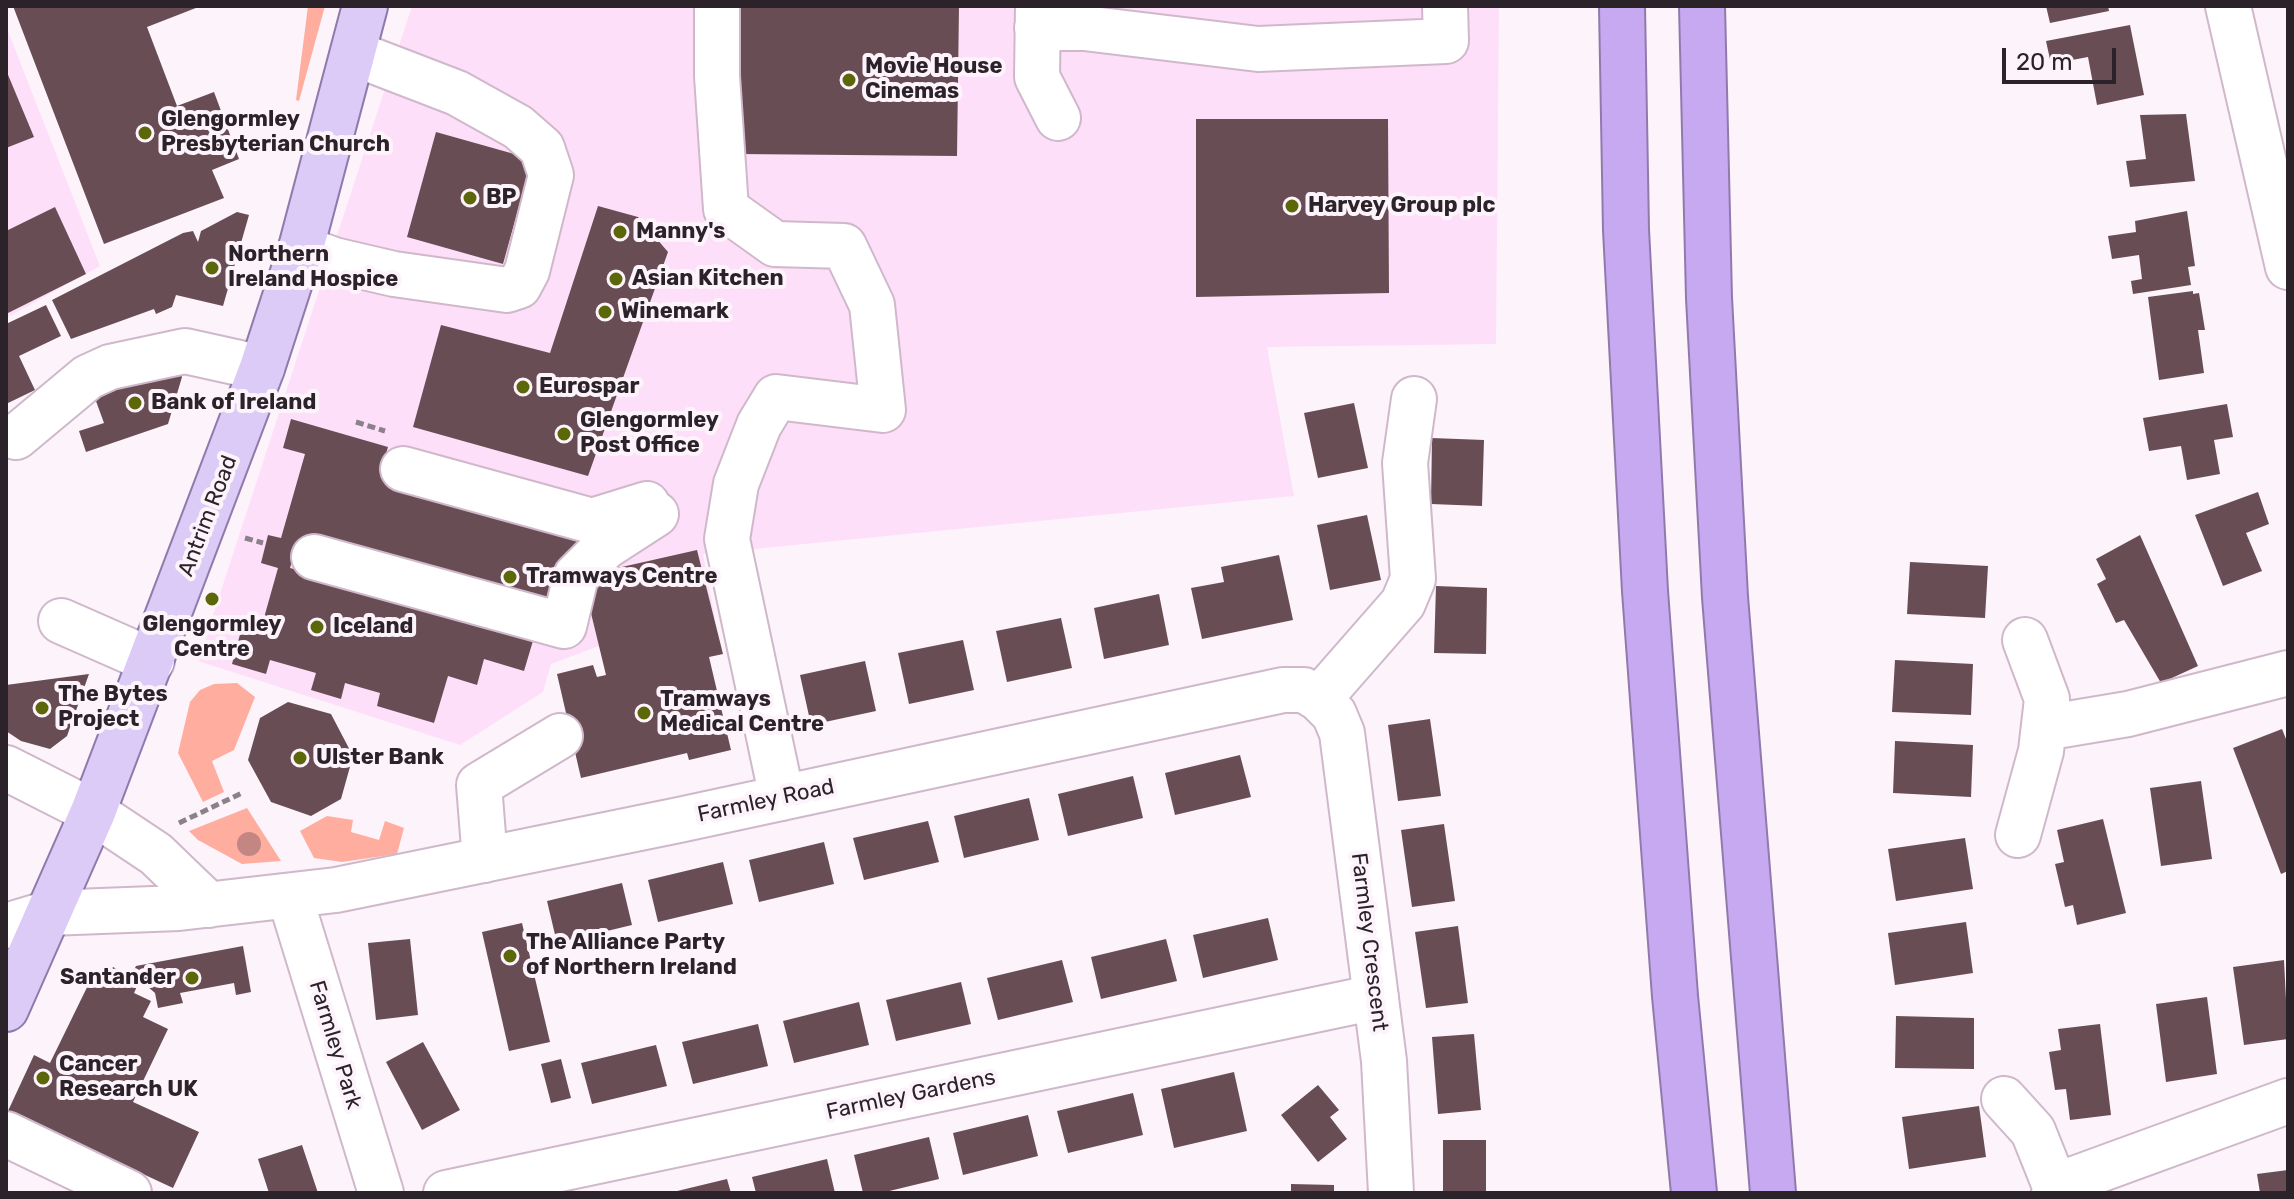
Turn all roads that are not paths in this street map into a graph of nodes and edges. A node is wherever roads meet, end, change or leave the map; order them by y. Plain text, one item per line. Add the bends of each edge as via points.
1 (365, 6) edge
2 (717, 6) edge
3 (1445, 6) edge
4 (1622, 6) edge
5 (1702, 6) edge
6 (2228, 6) edge
7 (1038, 31) edge
8 (353, 53) junction
9 (1058, 118) dead end
10 (301, 248) junction
11 (2288, 267) edge
12 (262, 368) junction
13 (1414, 399) dead end
14 (16, 437) dead end
15 (403, 469) dead end
16 (314, 557) dead end
17 (61, 621) dead end
18 (2025, 640) dead end
19 (152, 661) junction
20 (2288, 673) edge
21 (1319, 699) junction
22 (2044, 728) junction
23 (560, 736) dead end
24 (6, 768) edge
25 (782, 798) junction
26 (93, 812) junction
27 (2018, 835) dead end
28 (485, 860) junction
29 (290, 897) junction
30 (209, 905) junction
31 (49, 913) junction
32 (6, 926) edge
33 (1376, 997) junction
34 (8, 1002) edge
35 (2004, 1099) dead end
36 (2288, 1101) edge
37 (6, 1134) edge
38 (2054, 1190) edge
39 (129, 1193) edge
40 (381, 1193) edge
41 (446, 1193) edge
42 (1391, 1193) edge
43 (1694, 1193) edge
44 (1773, 1193) edge

1 - 8 main road, Antrim Road
2 - 25 street via 726,209 775,244 844,246 872,305 883,410 776,397 736,484 727,539
3 - 7 street via 1446,41 1258,49 1084,28
4 - 43 highway via 1626,230 1645,591
5 - 44 highway via 1709,298 1725,597
6 - 11 street
7 - 9 street via 1037,77
8 - 10 main road, Antrim Road
8 - 10 street via 457,93 518,127 542,148 551,175 527,271 519,286 507,290 394,274
10 - 12 main road, Antrim Road
12 - 14 street via 185,351 110,367 88,377
12 - 19 main road, Antrim Road
13 - 21 street via 1405,463 1413,579 1403,603
15 - 16 street via 592,521 653,508 576,576 564,626
17 - 19 street
18 - 22 street via 2047,699
19 - 26 main road, Antrim Road
20 - 22 street via 2128,714
21 - 25 street, Farmley Road via 1304,690 1283,690
21 - 33 street, Farmley Crescent via 1334,714 1342,733
22 - 27 street
23 - 28 street via 479,785
24 - 26 street
25 - 28 street, Farmley Road
26 - 30 street via 156,854
26 - 31 main road, Antrim Road
28 - 29 street, Farmley Road
29 - 30 street, Farmley Road
29 - 40 street, Farmley Park
30 - 31 street, Farmley Road
31 - 32 street, Farmley Road
31 - 34 main road, Antrim Road
33 - 41 street, Farmley Gardens
33 - 42 street, Farmley Crescent
35 - 38 street via 2033,1131
36 - 38 street
37 - 39 street

